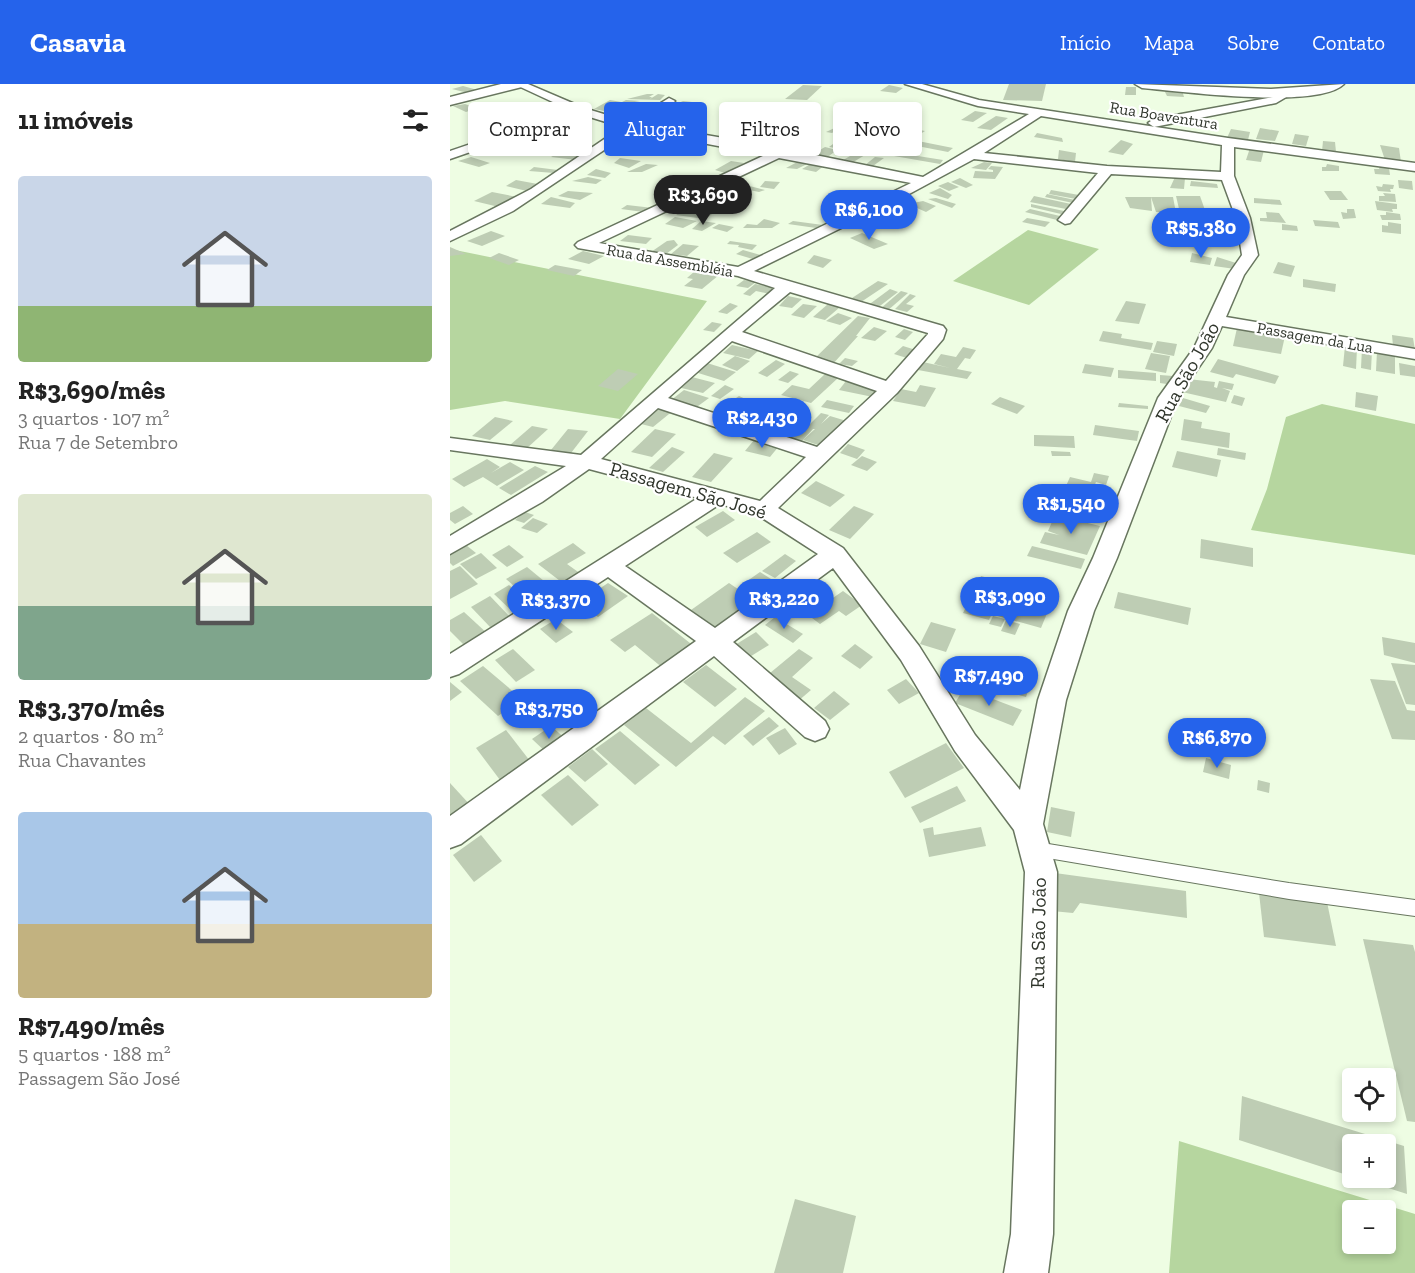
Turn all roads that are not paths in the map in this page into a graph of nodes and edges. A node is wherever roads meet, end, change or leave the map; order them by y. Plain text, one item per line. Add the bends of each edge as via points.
1 (518, 84) edge
2 (910, 84) edge
3 (1142, 84) edge
4 (1154, 84) edge
5 (1337, 84) edge
6 (1287, 93) junction
7 (450, 101) edge
8 (561, 102) edge
9 (1040, 112) junction
10 (1134, 127) junction
11 (1228, 142) junction
12 (604, 145) edge
13 (468, 150) edge
14 (971, 155) junction
15 (450, 156) edge
16 (772, 156) edge
17 (801, 156) edge
18 (1415, 167) edge
19 (1107, 170) junction
20 (1227, 176) junction
21 (924, 181) junction
22 (1065, 220) dead end
23 (450, 237) edge
24 (740, 272) junction
25 (786, 287) junction
26 (1215, 320) junction
27 (729, 334) junction
28 (1415, 354) edge
29 (890, 389) junction
30 (654, 400) junction
31 (450, 444) edge
32 (821, 455) junction
33 (586, 462) junction
34 (717, 496) junction
35 (764, 509) junction
36 (450, 546) edge
37 (835, 554) junction
38 (610, 567) junction
39 (716, 642) junction
40 (450, 667) edge
41 (815, 729) dead end
42 (450, 834) edge
43 (1031, 836) junction
44 (1415, 908) edge
45 (1026, 1273) edge

1 - 7 street
1 - 8 street
2 - 9 street, Rua Boaventura via 978,103
3 - 4 street
4 - 6 street
5 - 6 street via 1316,91
6 - 10 street via 1276,100
9 - 10 street, Rua Boaventura
9 - 14 street, Rua da Assembléia
10 - 11 street, Rua Boaventura
11 - 18 street, Rua Boaventura
11 - 20 street, Rua São João
12 - 23 street via 534,195
13 - 15 street
14 - 19 street
14 - 21 street, Rua da Assembléia
16 - 24 street, Rua da Assembléia via 583,245
17 - 21 street
19 - 20 street
19 - 22 street
20 - 26 street, Rua São João via 1243,218 1250,255
21 - 24 street, Rua da Assembléia
24 - 25 street
25 - 27 street
25 - 29 street via 937,330 938,335
26 - 28 street, Passagem da Lua
26 - 43 street, Rua São João via 1203,348 1168,398 1081,612 1052,700
27 - 29 street
27 - 30 street
29 - 32 street
30 - 32 street
30 - 33 street
31 - 33 street, Passagem São José
32 - 35 street
33 - 34 street, Passagem São José
33 - 36 street
34 - 35 street, Passagem São José
34 - 38 street
35 - 37 street, Passagem São José
37 - 39 street
37 - 43 street, Passagem São José via 910,653 965,743
38 - 39 street
38 - 40 street
39 - 41 street
39 - 42 street
43 - 44 lane via 1278,890
43 - 45 street, Rua São João via 1041,872 1032,1234

